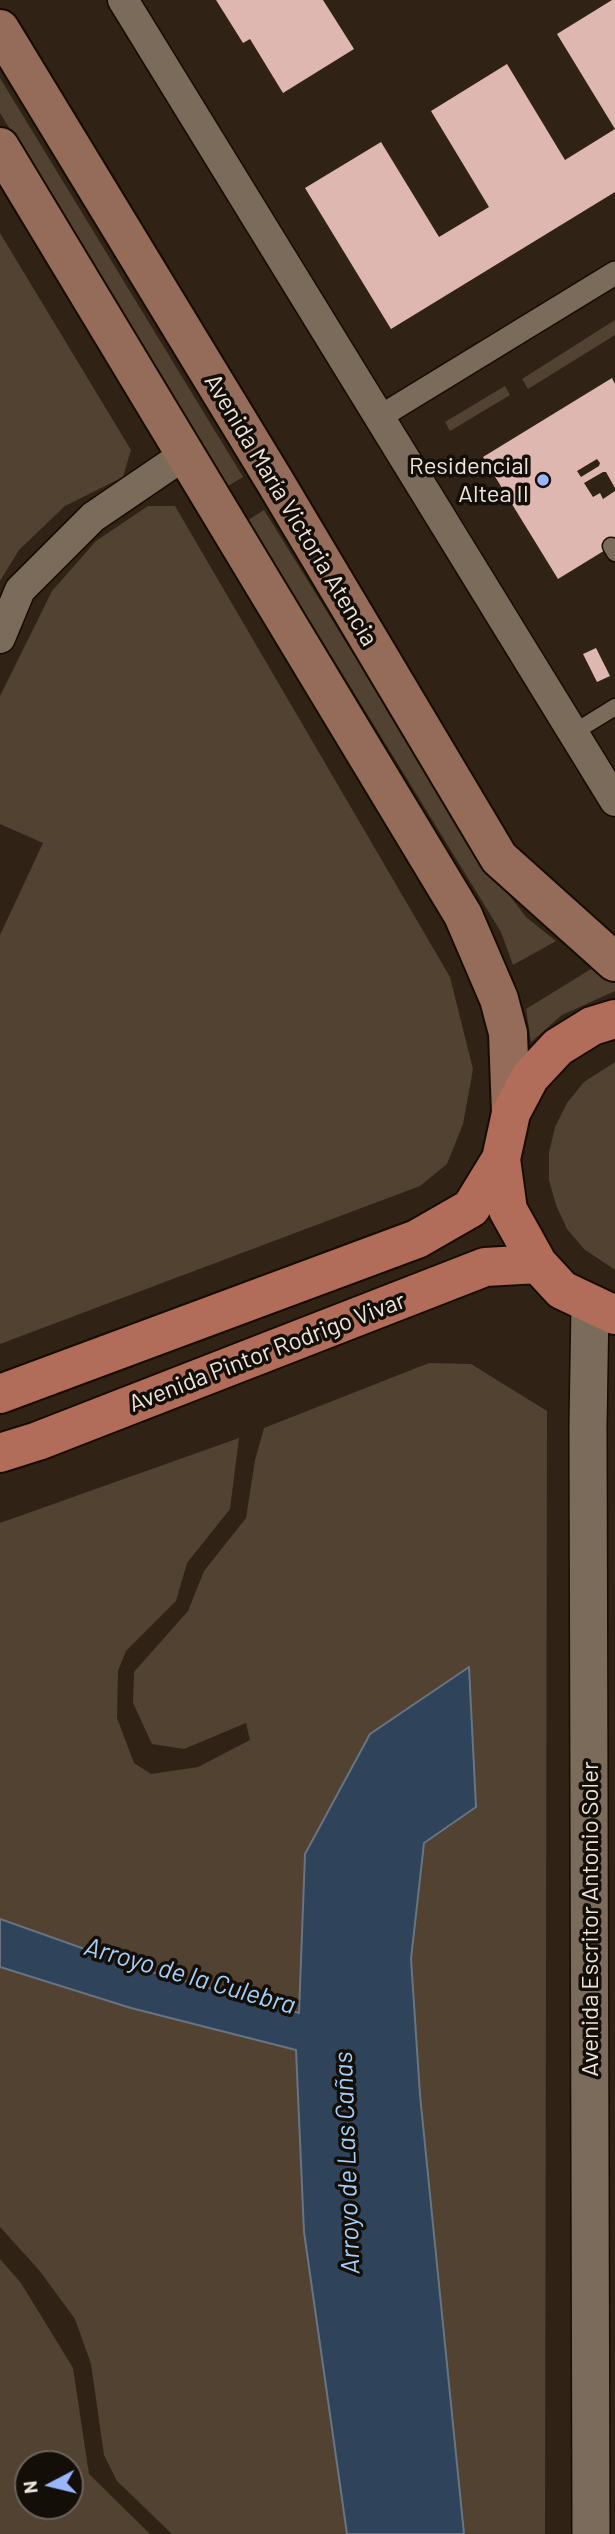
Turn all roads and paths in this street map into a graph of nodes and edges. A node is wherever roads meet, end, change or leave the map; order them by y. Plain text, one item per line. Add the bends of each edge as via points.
1 (123, 0) edge
2 (0, 29) edge
3 (0, 147) edge
4 (615, 274) edge
5 (379, 418) junction
6 (187, 453) junction
7 (0, 638) edge
8 (615, 707) edge
9 (573, 733) junction
10 (615, 801) edge
11 (615, 962) edge
12 (615, 1020) edge
13 (511, 1113) junction
14 (501, 1159) junction
15 (538, 1264) junction
16 (602, 1310) edge
17 (0, 1394) edge
18 (0, 1453) edge
19 (592, 2534) edge

1 - 5 street
2 - 11 main road, Avenida María Victoria Atencia via 499,858
3 - 6 main road
4 - 5 street
5 - 9 street
6 - 7 street via 83,526 20,590
6 - 13 main road via 463,915 499,999 508,1033
8 - 9 lane
9 - 10 street
12 - 13 main road via 592,1026 558,1047 530,1077
13 - 14 main road
14 - 15 main road via 508,1210
14 - 17 main road via 471,1208 416,1239
15 - 16 main road via 562,1290
15 - 18 main road, Avenida Pintor Rodrigo Vivar via 485,1267
16 - 19 street, Avenida Escritor Antonio Soler via 588,1453

